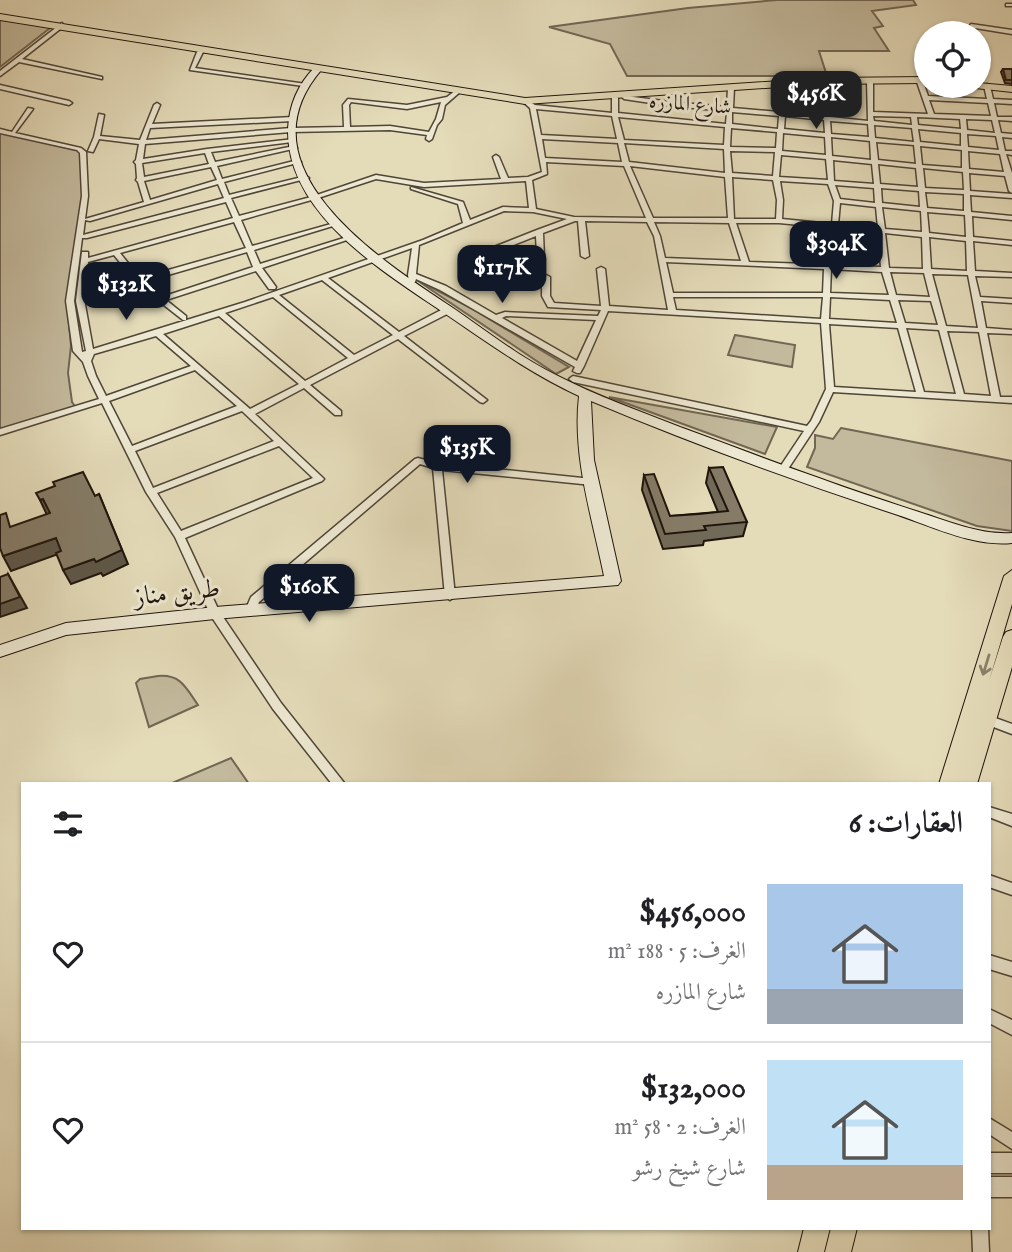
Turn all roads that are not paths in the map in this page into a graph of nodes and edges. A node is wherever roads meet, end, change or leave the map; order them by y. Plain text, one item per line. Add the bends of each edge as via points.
1 (0, 17) edge
2 (59, 25) junction
3 (991, 29) edge
4 (1012, 32) edge
5 (200, 52) junction
6 (18, 60) junction
7 (0, 69) edge
8 (316, 70) junction
9 (0, 74) edge
10 (100, 78) dead end
11 (914, 81) edge
12 (914, 81) edge
13 (823, 82) junction
14 (870, 82) junction
15 (303, 84) junction
16 (780, 86) junction
17 (991, 86) edge
18 (0, 87) edge
19 (1012, 87) edge
20 (731, 89) junction
21 (453, 95) junction
22 (620, 97) junction
23 (926, 98) joint
24 (989, 98) edge
25 (991, 101) junction
26 (1012, 102) edge
27 (69, 103) dead end
28 (528, 104) junction
29 (157, 105) dead end
30 (30, 109) dead end
31 (729, 109) junction
32 (782, 114) junction
33 (102, 115) dead end
34 (615, 115) junction
35 (914, 115) junction
36 (932, 116) junction
37 (963, 117) junction
38 (826, 118) junction
39 (871, 118) junction
40 (995, 118) junction
41 (1012, 119) edge
42 (680, 121) junction
43 (218, 122) junction
44 (148, 126) junction
45 (727, 126) junction
46 (916, 127) junction
47 (0, 129) edge
48 (347, 130) junction
49 (14, 131) junction
50 (780, 131) junction
51 (964, 131) junction
52 (293, 134) junction
53 (827, 135) junction
54 (999, 135) junction
55 (219, 136) junction
56 (1012, 136) edge
57 (97, 137) junction
58 (538, 137) junction
59 (874, 140) junction
60 (622, 141) junction
61 (141, 142) junction
62 (918, 144) junction
63 (680, 145) junction
64 (727, 148) junction
65 (965, 149) junction
66 (91, 151) junction
67 (207, 151) junction
68 (780, 152) junction
69 (1003, 152) junction
70 (1012, 153) edge
71 (496, 157) dead end
72 (829, 157) junction
73 (545, 160) junction
74 (137, 162) junction
75 (298, 162) junction
76 (876, 162) junction
77 (626, 164) junction
78 (211, 165) junction
79 (920, 166) junction
80 (966, 170) junction
81 (1010, 175) edge
82 (729, 176) junction
83 (306, 178) junction
84 (776, 178) junction
85 (528, 179) junction
86 (139, 180) junction
87 (505, 180) junction
88 (221, 181) junction
89 (405, 183) junction
90 (831, 183) junction
91 (878, 186) junction
92 (922, 188) junction
93 (1012, 191) edge
94 (967, 192) junction
95 (1012, 196) edge
96 (228, 198) junction
97 (313, 198) junction
98 (837, 201) junction
99 (147, 202) junction
100 (880, 206) junction
101 (533, 210) junction
102 (924, 210) junction
103 (968, 214) junction
104 (236, 218) junction
105 (1012, 218) edge
106 (578, 219) junction
107 (731, 219) junction
108 (88, 220) junction
109 (650, 220) junction
110 (779, 221) junction
111 (467, 223) junction
112 (333, 225) junction
113 (835, 225) junction
114 (882, 229) junction
115 (538, 231) junction
116 (925, 233) junction
117 (86, 237) junction
118 (349, 238) junction
119 (970, 238) junction
120 (1012, 243) edge
121 (416, 245) junction
122 (249, 247) junction
123 (117, 254) junction
124 (371, 256) junction
125 (541, 256) dead end
126 (585, 256) dead end
127 (662, 260) junction
128 (84, 261) junction
129 (498, 261) dead end
130 (746, 264) junction
131 (828, 266) junction
132 (258, 267) junction
133 (845, 267) junction
134 (884, 268) junction
135 (601, 269) dead end
136 (927, 270) junction
137 (971, 272) junction
138 (1012, 275) edge
139 (322, 277) junction
140 (546, 277) dead end
141 (138, 281) junction
142 (412, 281) junction
143 (272, 290) junction
144 (668, 295) junction
145 (826, 295) junction
146 (80, 298) junction
147 (894, 298) junction
148 (162, 299) junction
149 (936, 299) junction
150 (977, 299) junction
151 (1012, 301) edge
152 (448, 310) junction
153 (219, 312) junction
154 (673, 313) junction
155 (603, 314) junction
156 (183, 318) junction
157 (496, 318) junction
158 (825, 321) junction
159 (900, 326) junction
160 (944, 328) junction
161 (981, 330) junction
162 (157, 332) junction
163 (1012, 332) edge
164 (399, 335) junction
165 (84, 354) junction
166 (354, 359) junction
167 (580, 366) junction
168 (197, 367) junction
169 (570, 382) junction
170 (304, 385) junction
171 (831, 388) junction
172 (584, 394) junction
173 (921, 395) junction
174 (961, 398) junction
175 (104, 400) junction
176 (483, 400) dead end
177 (996, 400) junction
178 (1012, 401) edge
179 (246, 410) junction
180 (338, 413) dead end
181 (809, 429) junction
182 (0, 432) edge
183 (281, 442) junction
184 (130, 450) junction
185 (437, 466) junction
186 (783, 470) junction
187 (592, 482) junction
188 (151, 492) junction
189 (179, 536) junction
190 (1008, 542) edge
191 (1012, 576) edge
192 (449, 592) junction
193 (252, 605) junction
194 (213, 608) junction
195 (1012, 637) edge
196 (0, 639) edge
197 (0, 651) edge
198 (1007, 671) edge
199 (987, 720) junction
200 (1012, 729) edge
201 (337, 782) edge
202 (950, 782) edge
203 (968, 782) edge
204 (991, 813) edge
205 (1012, 820) edge
206 (991, 882) edge
207 (1012, 889) edge
208 (991, 963) edge
209 (1012, 970) edge
210 (991, 1017) edge
211 (1012, 1028) edge
212 (991, 1126) edge
213 (1012, 1141) edge
214 (991, 1163) edge
215 (1012, 1163) edge
216 (991, 1187) edge
217 (1012, 1187) edge
218 (816, 1230) edge
219 (844, 1230) edge
220 (980, 1230) edge
221 (811, 1252) edge
222 (838, 1252) edge
223 (981, 1252) edge

1 - 2 main road
2 - 5 main road
2 - 6 street
2 - 7 street
2 - 8 main road
3 - 4 street
5 - 8 main road
5 - 15 street via 192,69
6 - 9 street
6 - 10 street
8 - 15 main road
8 - 21 main road
11 - 14 main road
12 - 13 main road
13 - 14 main road
13 - 16 main road
13 - 20 main road
13 - 38 street
14 - 39 street
15 - 52 main road
16 - 20 main road
16 - 32 street
17 - 19 main road
18 - 27 street
20 - 22 main road
20 - 31 street
21 - 28 main road
21 - 48 street via 442,104 429,138 390,128
21 - 48 street via 407,107 350,100
22 - 28 main road
22 - 31 street
22 - 34 street
23 - 25 street
23 - 36 street
24 - 25 street
25 - 26 street
25 - 40 street
28 - 34 street, شارع المازره
28 - 58 street
29 - 44 street
30 - 49 street
31 - 32 street
31 - 45 street
32 - 38 street
32 - 50 street
33 - 57 street
34 - 42 street, شارع المازره
34 - 60 street
35 - 36 street
35 - 39 street
35 - 46 street
36 - 37 street
37 - 40 street
37 - 51 street
38 - 39 street
38 - 53 street
39 - 46 street
39 - 59 street
40 - 41 street
40 - 54 street
42 - 45 street, شارع المازره
42 - 63 street
43 - 44 street
43 - 52 street
43 - 55 street
44 - 61 street
45 - 50 street, شارع المازره
45 - 64 street
46 - 51 street
46 - 62 street
47 - 49 street
47 - 165 street via 83,152 85,196 70,301
48 - 52 street
49 - 66 street
50 - 53 street, شارع المازره
50 - 68 street
51 - 54 street
51 - 65 street
52 - 55 street
52 - 67 street
52 - 75 main road
52 - 78 street
53 - 59 street, شارع المازره
53 - 72 street
54 - 56 street
54 - 69 street
55 - 61 street
57 - 61 street
57 - 66 street
58 - 60 street
58 - 73 street
59 - 62 street, شارع المازره
59 - 76 street
60 - 63 street
60 - 77 street
61 - 74 street
62 - 65 street, شارع المازره
62 - 79 street
63 - 64 street
64 - 68 street
64 - 82 street
65 - 69 street, شارع المازره
65 - 80 street
66 - 108 street
67 - 74 street
67 - 78 street
68 - 72 street
68 - 84 street
69 - 70 street, شارع المازره
69 - 81 street
71 - 87 street
72 - 76 street
72 - 90 street
73 - 77 street
73 - 85 street via 545,173
74 - 86 street
75 - 83 main road
75 - 88 street
76 - 79 street
76 - 91 street
77 - 82 street
77 - 109 street
78 - 86 street
78 - 88 street
79 - 80 street
79 - 92 street
80 - 81 street
80 - 94 street
81 - 93 street
82 - 84 street
82 - 107 street
83 - 96 street
83 - 97 main road
84 - 90 street
84 - 110 street
85 - 87 street
85 - 101 street
86 - 99 street
87 - 89 street
88 - 96 street
88 - 99 street
89 - 97 street via 376,177
89 - 111 street via 461,203
90 - 91 street
90 - 98 street
91 - 92 street
91 - 100 street
92 - 94 street
92 - 102 street
94 - 95 street
94 - 103 street
96 - 104 street
96 - 117 street
97 - 104 street
97 - 112 main road
98 - 100 street
98 - 113 street
99 - 108 street
100 - 102 street
100 - 114 street
101 - 106 street
101 - 111 street via 503,209
102 - 103 street
102 - 116 street
103 - 105 street
103 - 119 street
104 - 122 street
104 - 123 street
106 - 109 street
106 - 115 street
106 - 126 street
107 - 109 street
107 - 110 street
107 - 130 street
108 - 117 street
109 - 127 street
110 - 113 street
111 - 121 street
112 - 118 main road
112 - 122 street
113 - 114 street
113 - 133 street
114 - 116 street
114 - 134 street
115 - 125 street
115 - 129 street via 497,249
116 - 119 street
116 - 136 street
117 - 128 street
118 - 124 main road
118 - 132 street
119 - 120 street
119 - 137 street
121 - 124 street
121 - 142 street
122 - 132 street
122 - 141 street
123 - 128 street
123 - 141 street
124 - 139 street
124 - 142 main road
124 - 143 street
127 - 130 street
127 - 144 street
128 - 146 street
130 - 131 street
131 - 133 street
131 - 145 street
132 - 143 street
132 - 148 street
133 - 134 street
134 - 136 street
134 - 147 street
135 - 155 street
136 - 137 street
136 - 149 street
137 - 138 street
137 - 150 street
139 - 143 street
139 - 164 street
140 - 155 street via 551,305
141 - 146 street
141 - 148 street
142 - 152 main road
142 - 157 street via 443,288
143 - 153 street
143 - 156 street
143 - 166 street
144 - 145 street
144 - 154 street
145 - 147 street
145 - 158 street
146 - 165 street
147 - 149 street
147 - 159 street
148 - 156 street
149 - 160 street
150 - 151 street
150 - 161 street
152 - 164 street
152 - 169 main road via 535,369
153 - 162 street
153 - 170 street
154 - 155 street
154 - 158 street
155 - 157 street via 505,314
155 - 167 street
156 - 165 street
157 - 167 street
158 - 159 street
158 - 171 street
159 - 160 street
159 - 173 street
160 - 161 street
160 - 174 street
161 - 163 street
161 - 177 street
162 - 165 street
162 - 168 street
164 - 166 street
164 - 176 street
165 - 175 street
166 - 170 street
167 - 169 street
168 - 175 street
168 - 179 street
169 - 172 main road
169 - 181 street
170 - 179 street
170 - 180 street
171 - 173 street
171 - 181 street
172 - 186 main road
172 - 187 main road via 581,410
173 - 174 street
174 - 177 street
175 - 182 street
175 - 184 street
177 - 178 street
179 - 183 street
179 - 184 street
181 - 186 street
183 - 188 street
183 - 189 street via 319,479
184 - 188 street
185 - 187 street
185 - 192 street
185 - 193 street via 418,461
186 - 190 main road
187 - 192 main road, طريق مناز via 612,577
188 - 189 street
189 - 194 street
191 -> 202 main road
192 - 193 main road, طريق مناز
193 - 194 main road, طريق مناز
194 - 196 main road, طريق مناز via 56,621
194 - 197 main road, طريق مناز via 56,630
194 - 201 street via 277,706
195 - 198 main road
198 - 199 main road
199 - 200 street
199 - 203 main road
204 - 205 street
206 - 207 street
208 - 209 street
210 - 211 street
212 - 213 street
214 - 215 street
216 - 217 street
218 - 221 main road
219 - 222 main road
220 - 223 street

